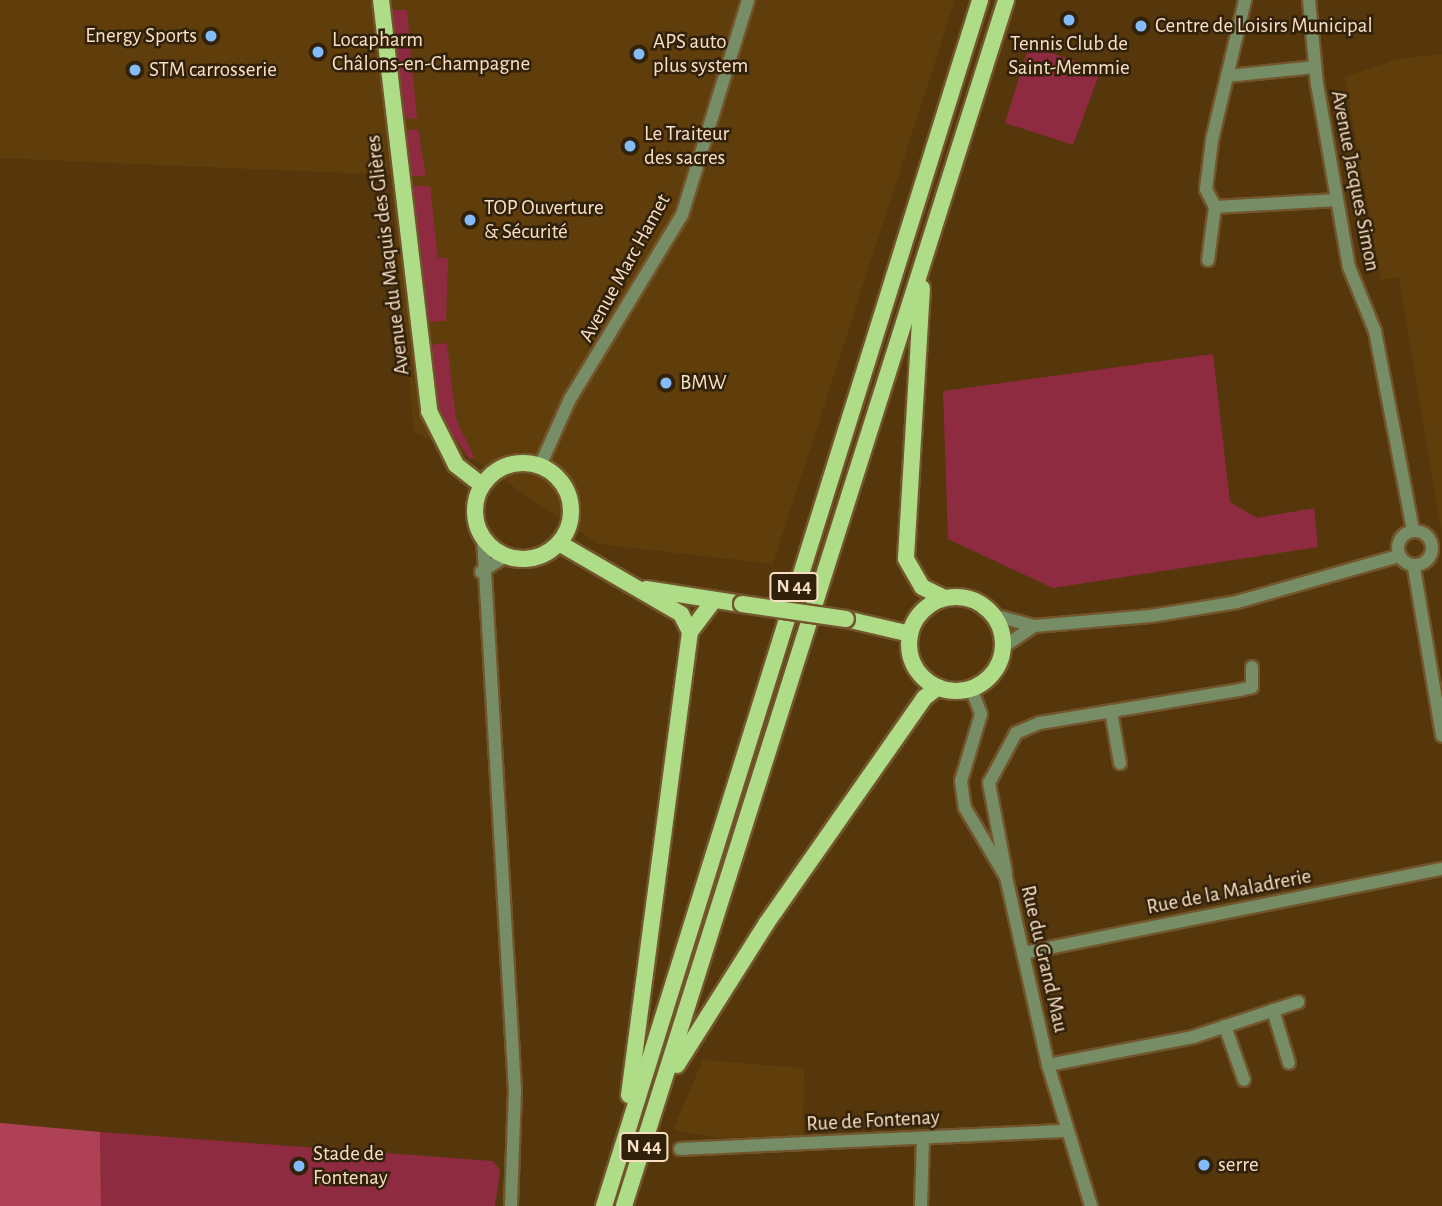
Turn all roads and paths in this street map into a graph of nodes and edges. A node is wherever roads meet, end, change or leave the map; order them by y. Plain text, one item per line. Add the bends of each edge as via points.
1 (381, 0) edge
2 (748, 0) edge
3 (979, 0) edge
4 (1006, 0) edge
5 (1245, 0) edge
6 (1309, 0) edge
7 (1315, 67) junction
8 (1227, 76) junction
9 (1337, 200) junction
10 (1215, 207) junction
11 (926, 251) junction
12 (1208, 260) dead end
13 (540, 466) junction
14 (482, 485) junction
15 (1413, 530) junction
16 (483, 537) junction
17 (1437, 541) edge
18 (559, 543) junction
19 (506, 556) junction
20 (1398, 556) junction
21 (1414, 568) junction
22 (481, 572) junction
23 (637, 587) junction
24 (945, 598) junction
25 (714, 600) junction
26 (992, 615) junction
27 (1034, 626) junction
28 (690, 632) junction
29 (910, 634) junction
30 (1003, 647) junction
31 (1252, 667) dead end
32 (939, 687) junction
33 (971, 688) junction
34 (1111, 711) junction
35 (1442, 736) edge
36 (1121, 763) dead end
37 (1442, 869) edge
38 (1006, 877) junction
39 (1024, 953) junction
40 (1297, 1002) dead end
41 (1273, 1010) junction
42 (1225, 1026) junction
43 (1289, 1063) dead end
44 (1048, 1065) junction
45 (1244, 1080) dead end
46 (663, 1088) junction
47 (1067, 1131) junction
48 (923, 1138) junction
49 (680, 1149) dead end
50 (614, 1176) junction
51 (510, 1206) edge
52 (604, 1206) edge
53 (624, 1206) edge
54 (921, 1206) edge
55 (1091, 1206) edge

1 - 14 main road, Avenue du Maquis des Glières via 429,411 456,465
2 - 13 street, Avenue Marc Hamet via 682,215 570,399
3 - 50 main road, N 44
4 - 11 main road, N 44
5 - 8 street
6 - 7 street, Avenue Jacques Simon
7 - 8 street
7 - 9 street, Avenue Jacques Simon
8 - 10 street via 1206,189
9 - 10 street
9 - 15 street, Avenue Jacques Simon via 1349,267 1375,331
10 - 12 street
11 - 24 main road via 915,343 906,559 922,587
11 - 46 main road, N 44
13 - 14 main road via 502,468
13 - 18 main road via 559,479 570,500 572,515
14 - 16 main road via 475,511
15 - 17 street via 1426,531
15 - 20 street
16 - 19 main road
16 - 22 street
17 - 21 street
18 - 19 main road via 534,558
18 - 23 main road
19 - 22 street
20 - 21 street
20 - 27 street via 1237,602
21 - 35 street
22 - 51 street via 515,1090
23 - 25 main road
23 - 28 main road via 681,614
24 - 26 main road via 974,600
24 - 29 main road via 922,611
25 - 28 main road
25 - 29 main road, bridge via 846,619
26 - 27 street
26 - 30 main road
27 - 30 street
28 - 50 main road via 640,1039
29 - 32 main road via 918,671
30 - 33 main road via 993,672
31 - 34 street via 1252,687
32 - 33 main road
32 - 46 main road via 925,698 766,924
33 - 38 street, Rue du Grand Mau via 981,714 961,781 965,808
34 - 36 street
34 - 38 street via 1030,725 1006,746 989,796
37 - 39 street, Rue de la Maladrerie
38 - 39 street, Rue du Grand Mau
39 - 44 street, Rue du Grand Mau
40 - 41 street
41 - 42 street
41 - 43 street
42 - 44 street
42 - 45 street
44 - 47 street, Rue du Grand Mau
46 - 53 main road, N 44
47 - 48 street, Rue de Fontenay
47 - 55 street, Rue du Grand Mau
48 - 49 street, Rue de Fontenay
48 - 54 street
50 - 52 main road, N 44

